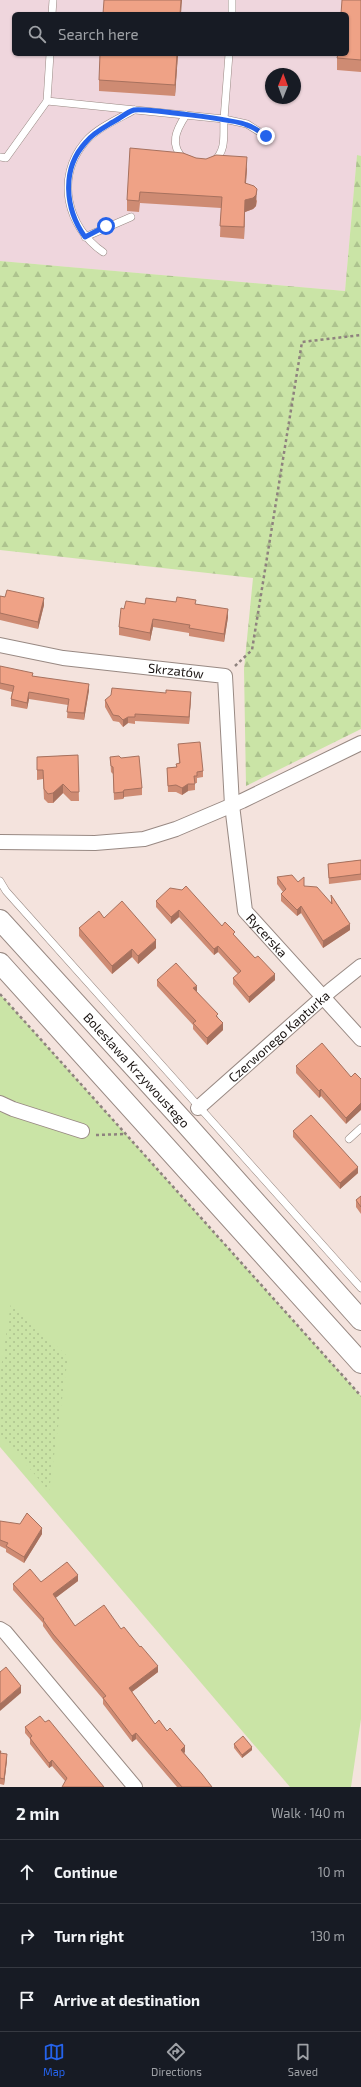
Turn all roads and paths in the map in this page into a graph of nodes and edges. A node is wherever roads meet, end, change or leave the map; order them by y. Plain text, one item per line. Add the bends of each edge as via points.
1 (53, 0) edge
2 (232, 0) edge
3 (52, 12) edge
4 (232, 12) edge
5 (50, 56) edge
6 (229, 56) edge
7 (47, 101) junction
8 (134, 110) junction
9 (186, 116) junction
10 (224, 118) junction
11 (266, 136) dead end
12 (0, 157) edge
13 (191, 164) edge
14 (209, 164) edge
15 (131, 217) dead end
16 (85, 237) junction
17 (103, 252) dead end
18 (361, 335) edge
19 (0, 644) edge
20 (226, 676) junction
21 (361, 743) edge
22 (232, 805) junction
23 (0, 842) edge
24 (0, 881) edge
25 (0, 920) edge
26 (0, 963) edge
27 (361, 966) edge
28 (0, 994) edge
29 (324, 997) junction
30 (361, 1039) edge
31 (0, 1103) edge
32 (198, 1108) junction
33 (361, 1128) edge
34 (82, 1131) joint
35 (126, 1134) junction
36 (349, 1139) dead end
37 (273, 1222) junction
38 (246, 1236) junction
39 (361, 1288) edge
40 (361, 1320) edge
41 (361, 1363) edge
42 (361, 1396) edge
43 (0, 1629) edge
44 (135, 1787) edge

1 - 3 lane
2 - 4 lane
5 - 7 lane
6 - 10 lane
7 - 8 lane
7 - 12 lane via 6,158
8 - 9 lane
8 - 16 lane via 85,142 71,171 68,189 71,210
9 - 10 lane
9 - 13 lane via 177,128 174,142 179,155
10 - 11 lane via 247,124
10 - 14 lane via 224,145 220,156
15 - 16 lane
16 - 17 lane
18 - 20 path via 302,342 252,650
19 - 20 street, Skrzatów via 63,658
20 - 22 street
21 - 22 street
22 - 23 street via 176,829 144,839 95,843
22 - 29 street, Rycerska via 245,911
24 - 32 lane via 6,891
25 - 37 main road, Bolesława Krzywoustego
26 - 38 main road
27 - 29 street, Czerwonego Kapturka
28 - 35 path
29 - 30 street, Rycerska
29 - 32 street, Czerwonego Kapturka
31 - 34 street
32 - 39 lane
33 - 36 lane
34 - 35 path via 102,1136
35 - 42 path
37 - 38 main road via 254,1217 248,1220 245,1226
37 - 40 main road, Bolesława Krzywoustego
38 - 41 main road
43 - 44 street

